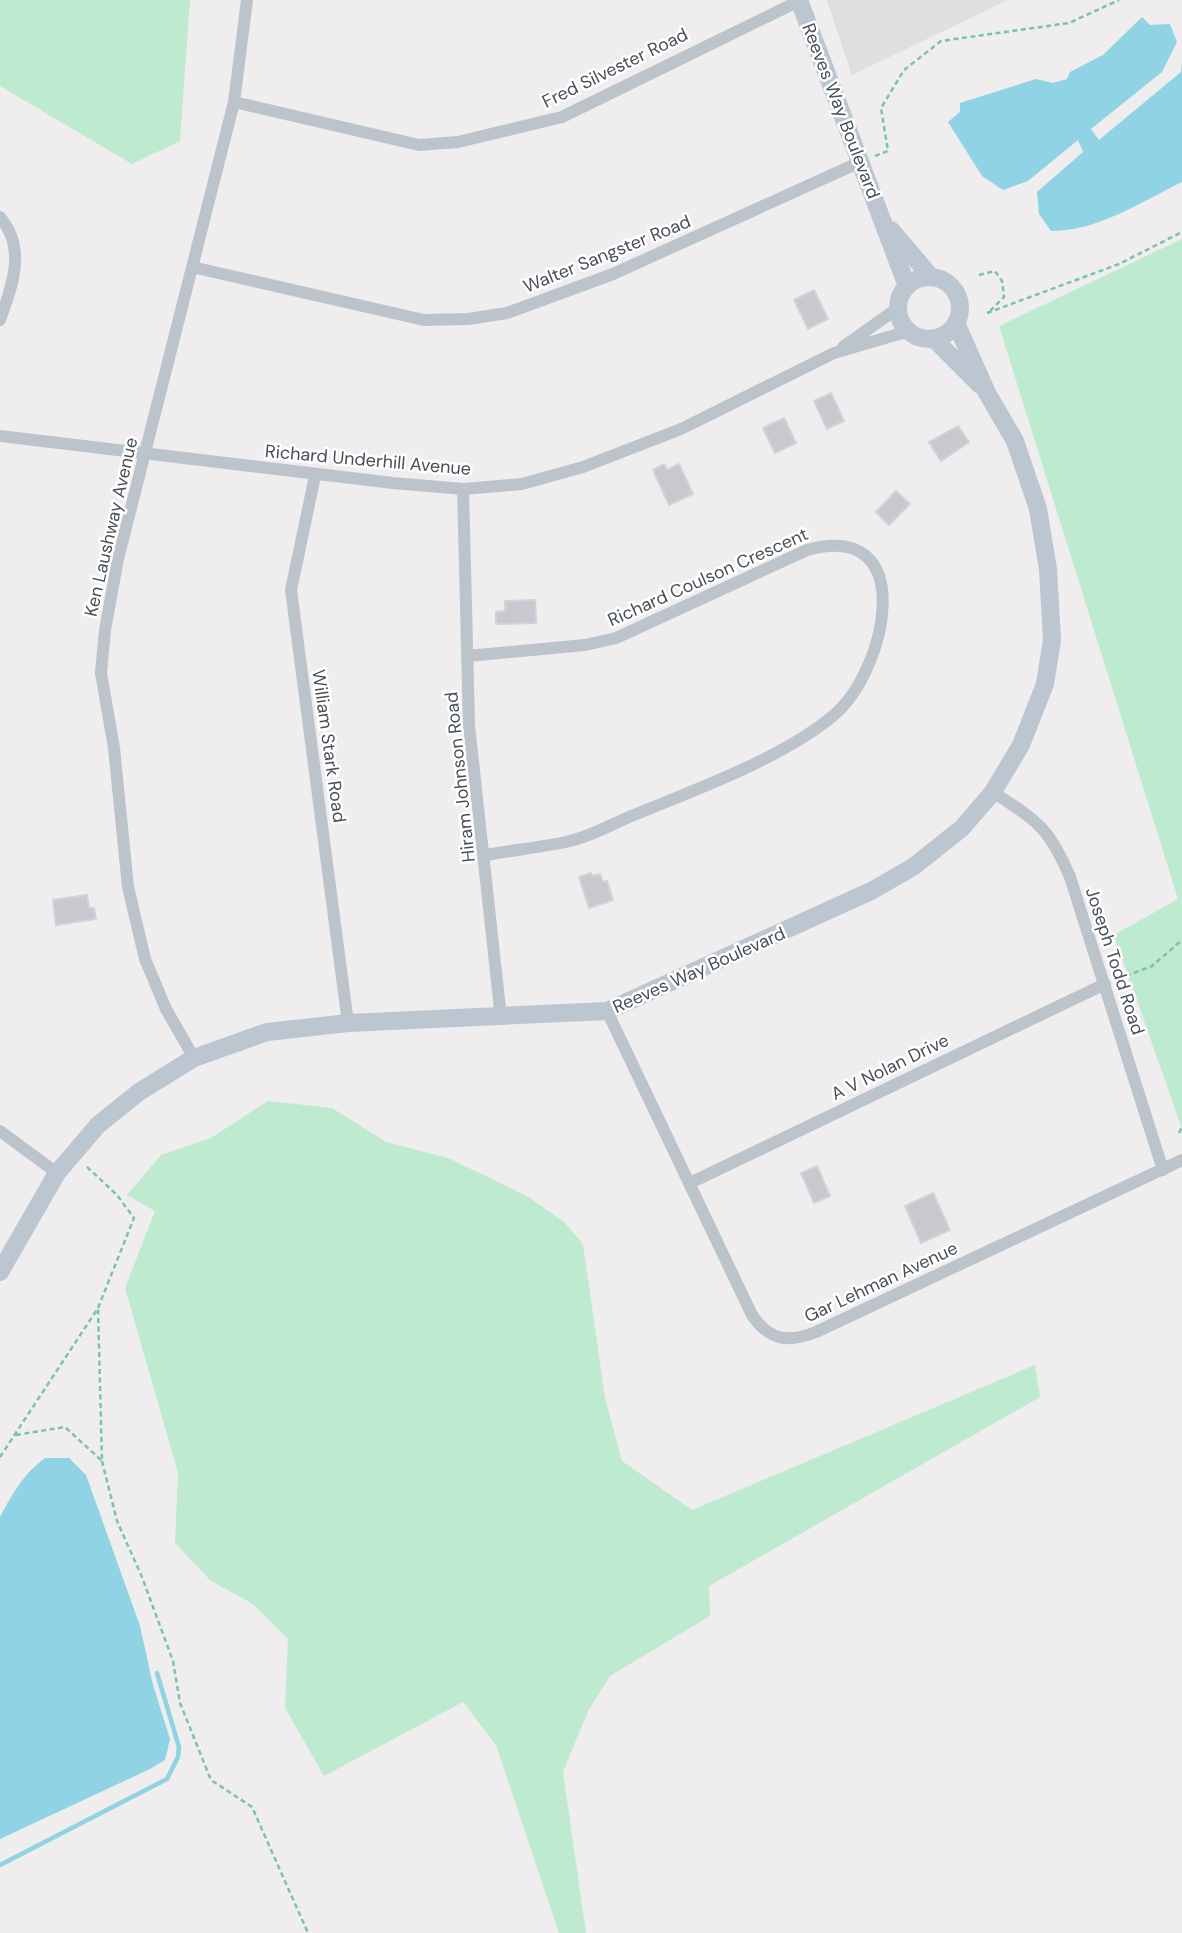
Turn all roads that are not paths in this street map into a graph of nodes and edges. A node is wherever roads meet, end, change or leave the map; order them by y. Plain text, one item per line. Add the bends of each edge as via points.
1 (247, 0) edge
2 (799, 1) edge
3 (234, 102) junction
4 (858, 163) junction
5 (0, 217) edge
6 (884, 222) junction
7 (192, 267) junction
8 (931, 277) junction
9 (907, 286) junction
10 (898, 308) junction
11 (0, 320) edge
12 (956, 323) junction
13 (909, 331) junction
14 (933, 338) junction
15 (834, 354) junction
16 (987, 393) junction
17 (0, 436) edge
18 (146, 454) junction
19 (315, 475) junction
20 (463, 489) junction
21 (467, 656) junction
22 (993, 792) junction
23 (486, 855) junction
24 (1105, 984) junction
25 (607, 1011) junction
26 (501, 1018) junction
27 (348, 1023) junction
28 (194, 1058) junction
29 (0, 1131) edge
30 (1182, 1160) edge
31 (1163, 1170) junction
32 (57, 1173) junction
33 (690, 1183) junction
34 (0, 1272) edge

1 - 3 street, Ken Laushway Avenue
2 - 3 street, Fred Silvester Road via 562,117 458,142 419,145
2 - 4 street, Reeves Way Boulevard
3 - 7 street, Ken Laushway Avenue
4 - 6 street, Reeves Way Boulevard
4 - 7 street, Walter Sangster Road via 613,274 508,313 424,320
5 - 11 street via 15,250 16,271
6 - 8 street, Reeves Way Boulevard
6 - 9 street, Reeves Way Boulevard
7 - 18 street, Ken Laushway Avenue
8 - 9 street
8 - 12 street via 950,285 956,293 960,303
9 - 10 street
10 - 13 street
10 - 15 street, Richard Underhill Avenue
12 - 14 street
12 - 16 street, Reeves Way Boulevard
13 - 14 street
13 - 15 street, Richard Underhill Avenue
14 - 16 street, Reeves Way Boulevard
15 - 20 street, Richard Underhill Avenue via 681,429 583,467 522,484
16 - 22 street, Reeves Way Boulevard via 1015,441 1038,509 1048,569 1052,640 1045,684 1021,746
17 - 18 street, Richard Underhill Avenue
18 - 19 street, Richard Underhill Avenue
18 - 28 street, Ken Laushway Avenue via 118,559 102,673 135,928 166,1009
19 - 20 street, Richard Underhill Avenue
19 - 27 street, William Stark Road via 291,590
20 - 21 street, Hiram Johnson Road
21 - 23 street, Hiram Johnson Road via 470,737
21 - 23 street, Richard Coulson Crescent via 616,638 828,544 861,550 875,564 881,582 883,613 875,652 862,680 836,713 796,743 572,841
22 - 24 street, Joseph Todd Road via 1040,822 1056,844
22 - 25 street, Reeves Way Boulevard via 962,828 913,867 871,891
23 - 26 street, Hiram Johnson Road
24 - 31 street, Joseph Todd Road
24 - 33 street, A V Nolan Drive
25 - 26 street, Reeves Way Boulevard
25 - 33 street, Gar Lehman Avenue
26 - 27 street, Reeves Way Boulevard
27 - 28 street, Reeves Way Boulevard via 267,1032
28 - 32 street, Reeves Way Boulevard via 108,1117
29 - 32 street
30 - 31 street, Gar Lehman Avenue
31 - 33 street, Gar Lehman Avenue via 816,1332 786,1340 768,1334 752,1315
32 - 34 street, Reeves Way Boulevard

